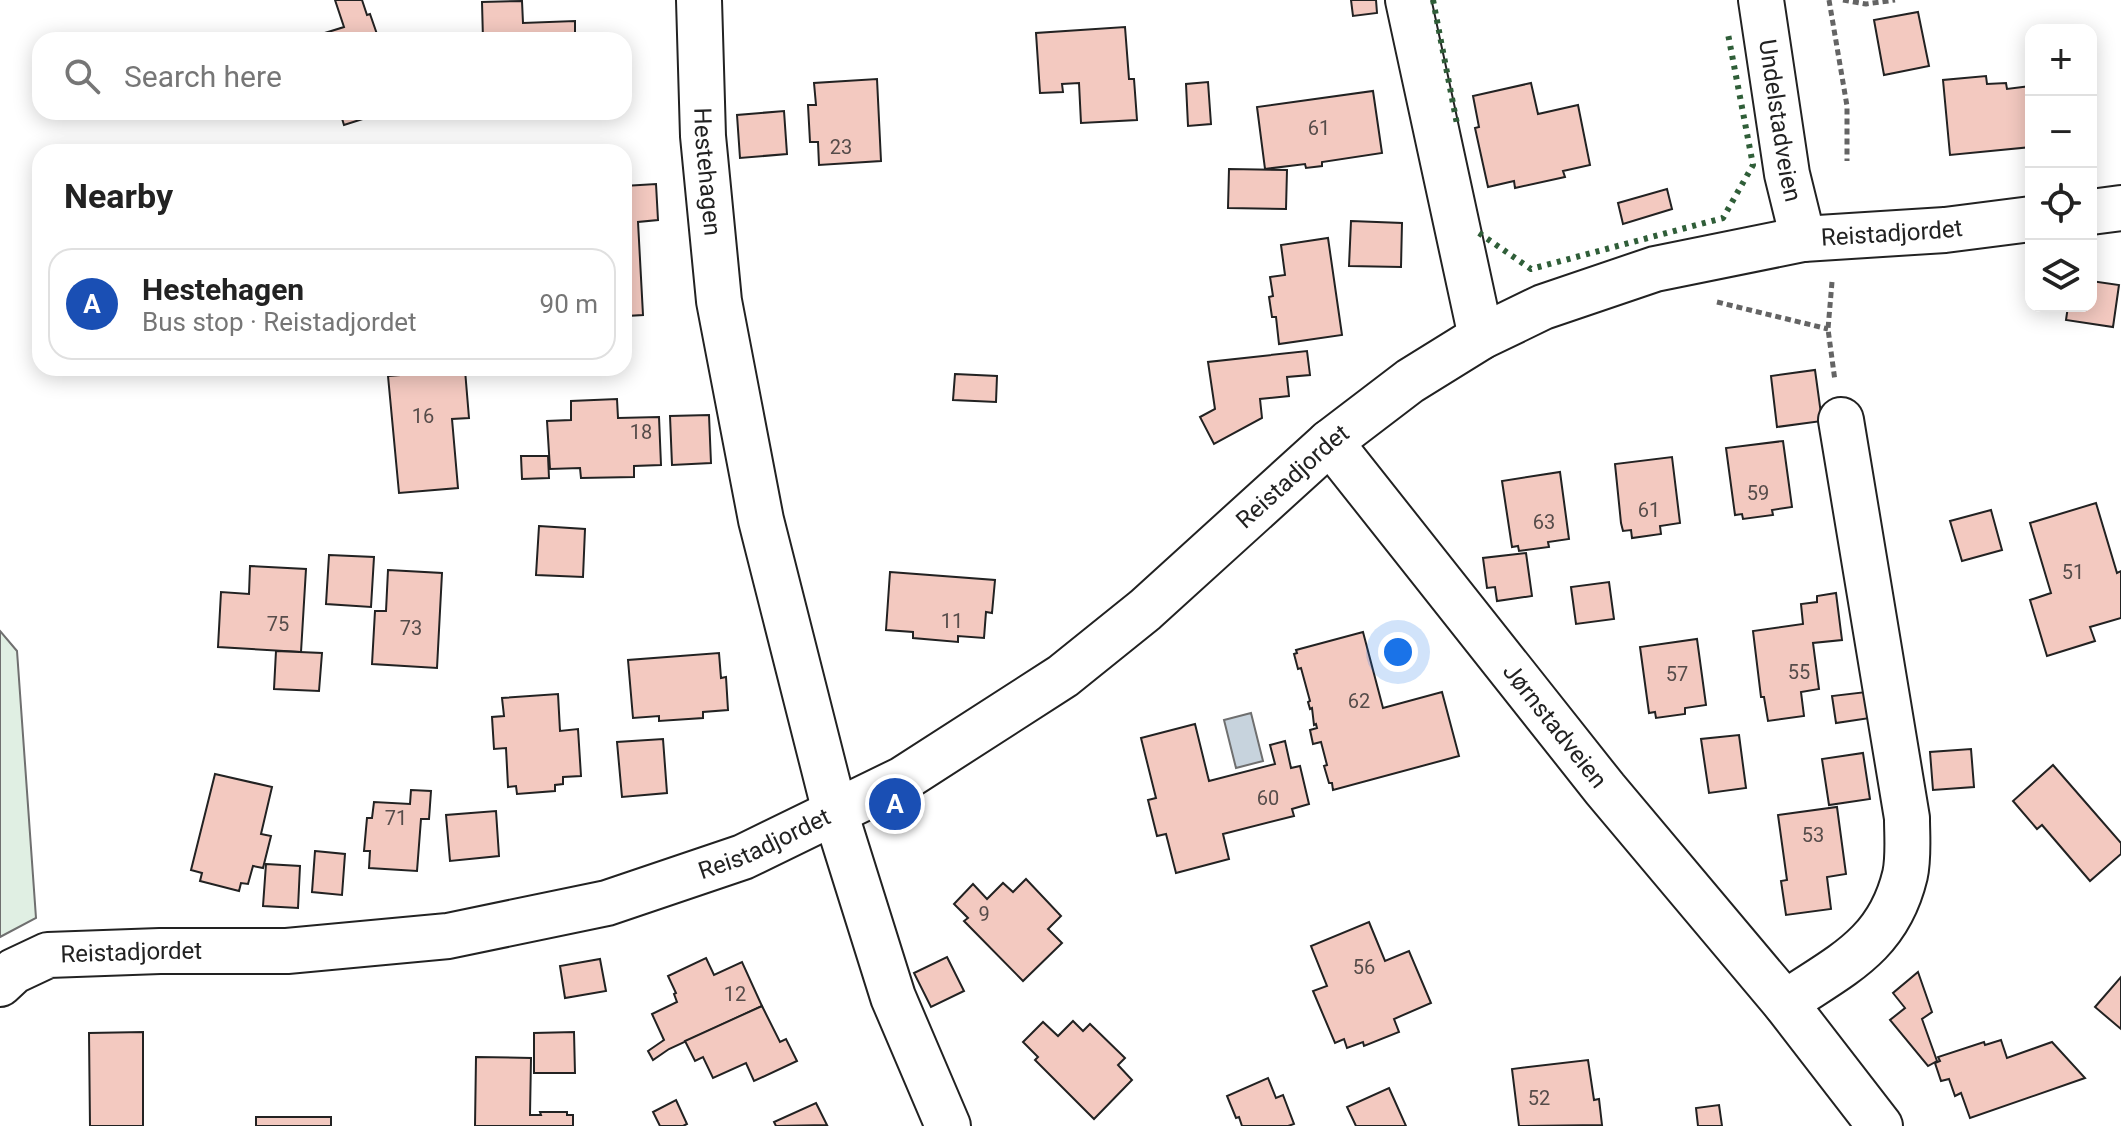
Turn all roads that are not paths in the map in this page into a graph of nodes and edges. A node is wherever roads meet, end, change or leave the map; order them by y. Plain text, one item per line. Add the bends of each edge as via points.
1 (699, 0) edge
2 (1408, 0) edge
3 (1761, 0) edge
4 (2121, 208) edge
5 (2097, 211) edge
6 (2025, 220) edge
7 (1803, 239) junction
8 (1481, 337) junction
9 (1841, 420) road end
10 (1330, 442) junction
11 (835, 812) junction
12 (0, 984) edge
13 (1785, 1003) junction
14 (948, 1126) edge
15 (1880, 1126) edge

1 - 11 street, Hestehagen via 703,136 719,301 761,520
2 - 8 street
3 - 7 street, Undelstadveien via 1787,174
4 - 5 street
6 - 7 street, Reistadjordet
7 - 8 street, Reistadjordet via 1655,269 1543,307
8 - 10 street, Reistadjordet via 1410,381
9 - 13 street via 1907,818 1905,873 1888,921 1865,948
10 - 11 street, Reistadjordet via 1145,610 1063,676 903,779
10 - 13 street, Jørnstadveien via 1605,789
11 - 12 street, Reistadjordet via 743,857 607,903 448,936 287,951 48,955
11 - 14 street, Hestehagen via 893,997
13 - 15 street, Jørnstadveien

